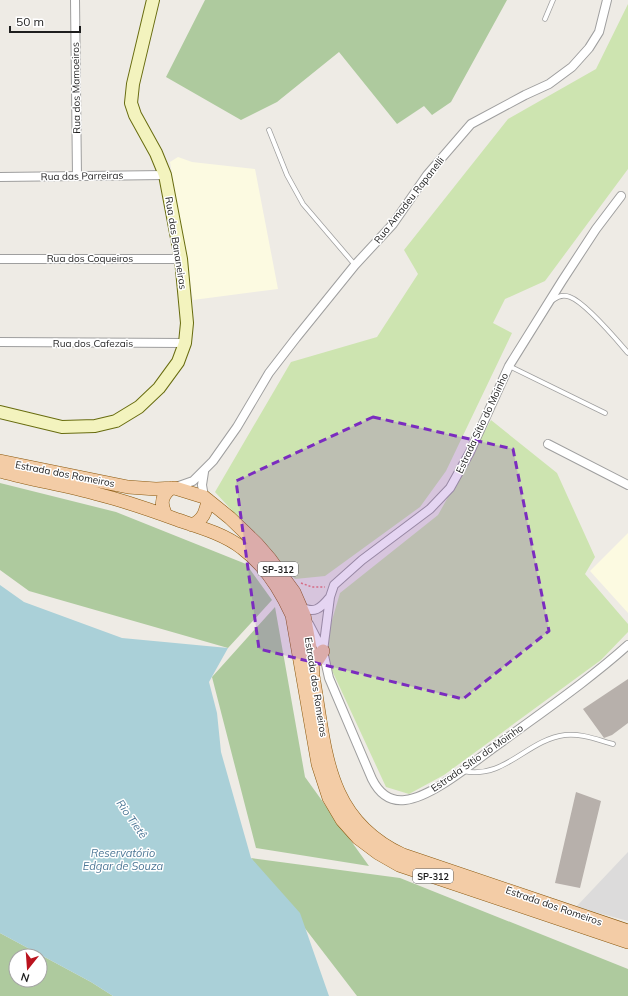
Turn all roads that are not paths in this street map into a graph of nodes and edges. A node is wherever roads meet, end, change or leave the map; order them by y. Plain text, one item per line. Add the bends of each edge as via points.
1 (75, 0) edge
2 (153, 0) edge
3 (553, 0) edge
4 (607, 0) edge
5 (545, 19) dead end
6 (269, 130) dead end
7 (165, 175) junction
8 (76, 176) junction
9 (0, 177) edge
10 (622, 196) dead end
11 (0, 259) edge
12 (181, 259) junction
13 (355, 266) junction
14 (547, 304) junction
15 (0, 342) edge
16 (185, 343) junction
17 (628, 353) edge
18 (509, 366) junction
19 (0, 412) edge
20 (605, 413) dead end
21 (548, 444) dead end
22 (0, 460) edge
23 (0, 471) edge
24 (204, 472) junction
25 (628, 485) edge
26 (173, 488) junction
27 (206, 499) junction
28 (166, 515) junction
29 (192, 524) junction
30 (330, 597) junction
31 (302, 611) junction
32 (295, 630) junction
33 (628, 645) edge
34 (323, 650) junction
35 (312, 659) junction
36 (329, 678) junction
37 (613, 744) dead end
38 (461, 771) junction
39 (628, 931) edge
40 (628, 942) edge

1 - 8 street, Rua dos Mamoeiros
2 - 7 street, Rua das Bananeiras via 131,102
3 - 5 lane
4 - 13 street, Rua Amadeu Rapanelli via 599,32 589,48 572,66 549,84 471,124 427,175 393,224
6 - 13 lane via 287,175 303,204
7 - 8 street, Rua das Parreiras
7 - 12 street, Rua das Bananeiras
8 - 9 street, Rua das Parreiras
10 - 14 street, Estrada Sítio do Moinho via 596,229
11 - 12 street, Rua dos Coqueiros
12 - 16 street, Rua das Bananeiras via 187,323
13 - 24 street, Rua Amadeu Rapanelli via 269,373 237,426
14 - 17 lane via 557,297 571,297 579,302
14 - 18 street, Estrada Sítio do Moinho
15 - 16 street, Rua dos Cafezais
16 - 19 street, Rua das Bananeiras via 178,362 159,388 139,407 116,421 95,426 62,427
18 - 20 lane
18 - 30 street, Estrada Sítio do Moinho via 470,452 450,488 430,509 362,560 334,585
21 - 25 street
22 - 26 main road, Estrada dos Romeiros / SP-312 via 128,487
23 - 28 main road, Estrada dos Romeiros / SP-312 via 97,494
24 - 26 street via 193,481
24 - 27 street via 202,485
26 - 27 main road, Estrada dos Romeiros / SP-312
26 - 28 main road via 163,496 162,508
27 - 29 main road via 204,515
27 - 31 main road, Estrada dos Romeiros / SP-312 via 230,518 270,559 294,592
28 - 29 main road, Estrada dos Romeiros / SP-312
29 - 32 main road, Estrada dos Romeiros / SP-312 via 225,538 253,557 282,593 292,615
30 - 31 street via 318,610
30 - 34 street, Estrada Sítio do Moinho
31 - 34 street
31 - 35 main road, Estrada dos Romeiros / SP-312
32 - 35 main road
32 - 40 main road, Estrada dos Romeiros / SP-312 via 321,776 335,809 358,838 378,854 399,865
33 - 38 street, Estrada Sítio do Moinho
34 - 35 main road via 318,659
34 - 36 street
35 - 36 street
35 - 39 main road, Estrada dos Romeiros / SP-312 via 312,676 334,784 350,813 374,838 403,855
36 - 38 street, Estrada Sítio do Moinho via 372,779 382,794 397,800 411,799 432,790
37 - 38 lane via 588,737 566,735 544,741 488,772 475,774

